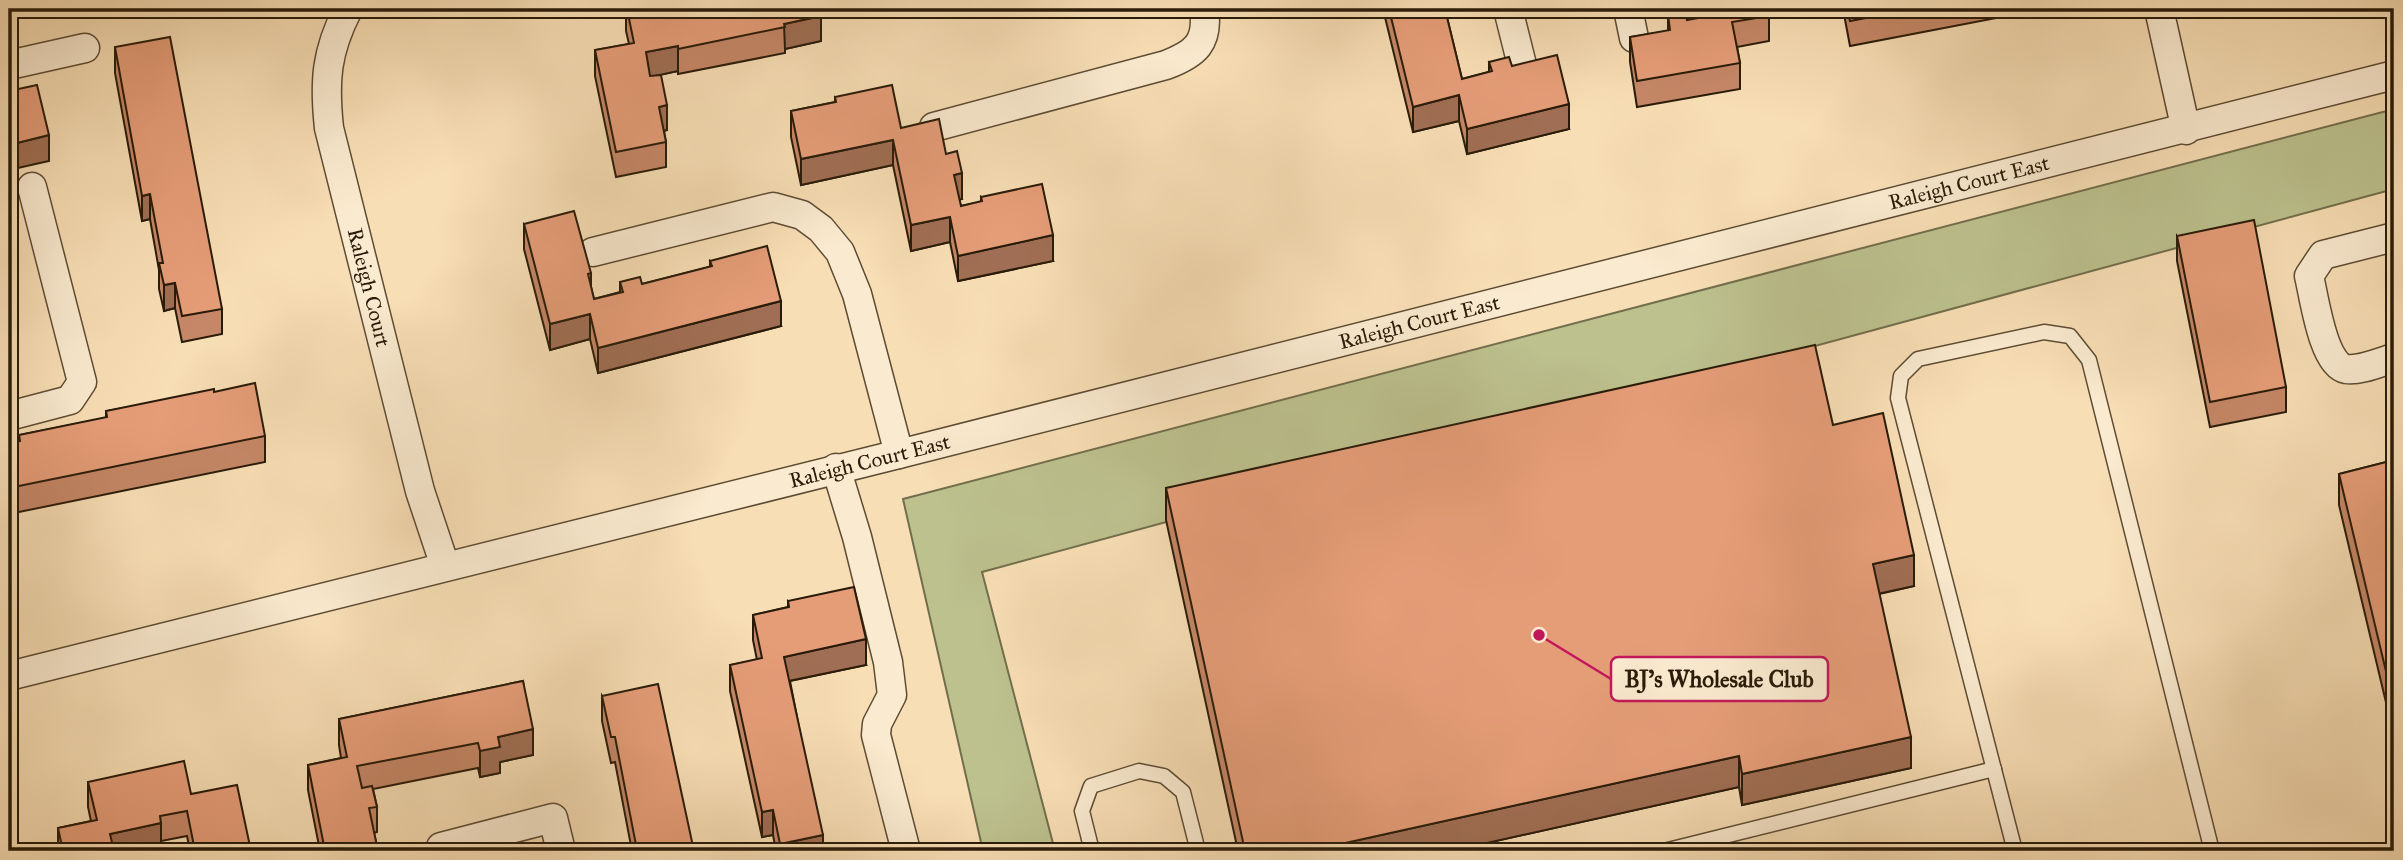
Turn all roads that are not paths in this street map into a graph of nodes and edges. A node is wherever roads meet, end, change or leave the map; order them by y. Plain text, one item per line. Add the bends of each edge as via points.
1 (348, 9) edge
2 (1204, 9) edge
3 (1507, 9) edge
4 (1628, 9) edge
5 (2159, 9) edge
6 (1634, 38) edge
7 (85, 48) dead end
8 (9, 65) edge
9 (1523, 69) edge
10 (2394, 75) edge
11 (934, 127) edge
12 (2186, 130) junction
13 (32, 187) dead end
14 (2394, 237) edge
15 (593, 252) dead end
16 (2394, 358) edge
17 (9, 416) edge
18 (899, 454) junction
19 (836, 468) junction
20 (445, 566) junction
21 (9, 676) edge
22 (1994, 769) junction
23 (442, 851) edge
24 (561, 851) edge
25 (906, 851) edge
26 (1091, 851) edge
27 (1198, 851) edge
28 (1664, 851) edge
29 (2015, 851) edge
30 (2212, 851) edge

1 - 20 street, Raleigh Court via 337,29 326,72 329,128 421,491
2 - 11 street via 1204,30 1195,51 1185,57
3 - 9 street
4 - 6 street
5 - 12 street
7 - 8 street
10 - 12 street, Raleigh Court East
12 - 18 street, Raleigh Court East
13 - 17 street via 82,382 71,400
14 - 16 street via 2323,256 2309,276 2325,341 2343,369
15 - 18 street via 773,207 802,215 840,252 857,294
18 - 19 street, Raleigh Court East
19 - 20 street, Raleigh Court East
19 - 25 street via 888,662 892,695 876,735
20 - 21 street, Raleigh Court East
22 - 28 lane
22 - 29 lane
22 - 30 lane via 1898,398 1900,376 1918,359 2044,332 2070,336 2089,360
23 - 24 street via 441,847 553,818
26 - 27 lane via 1082,811 1091,786 1139,771 1164,776 1183,792

